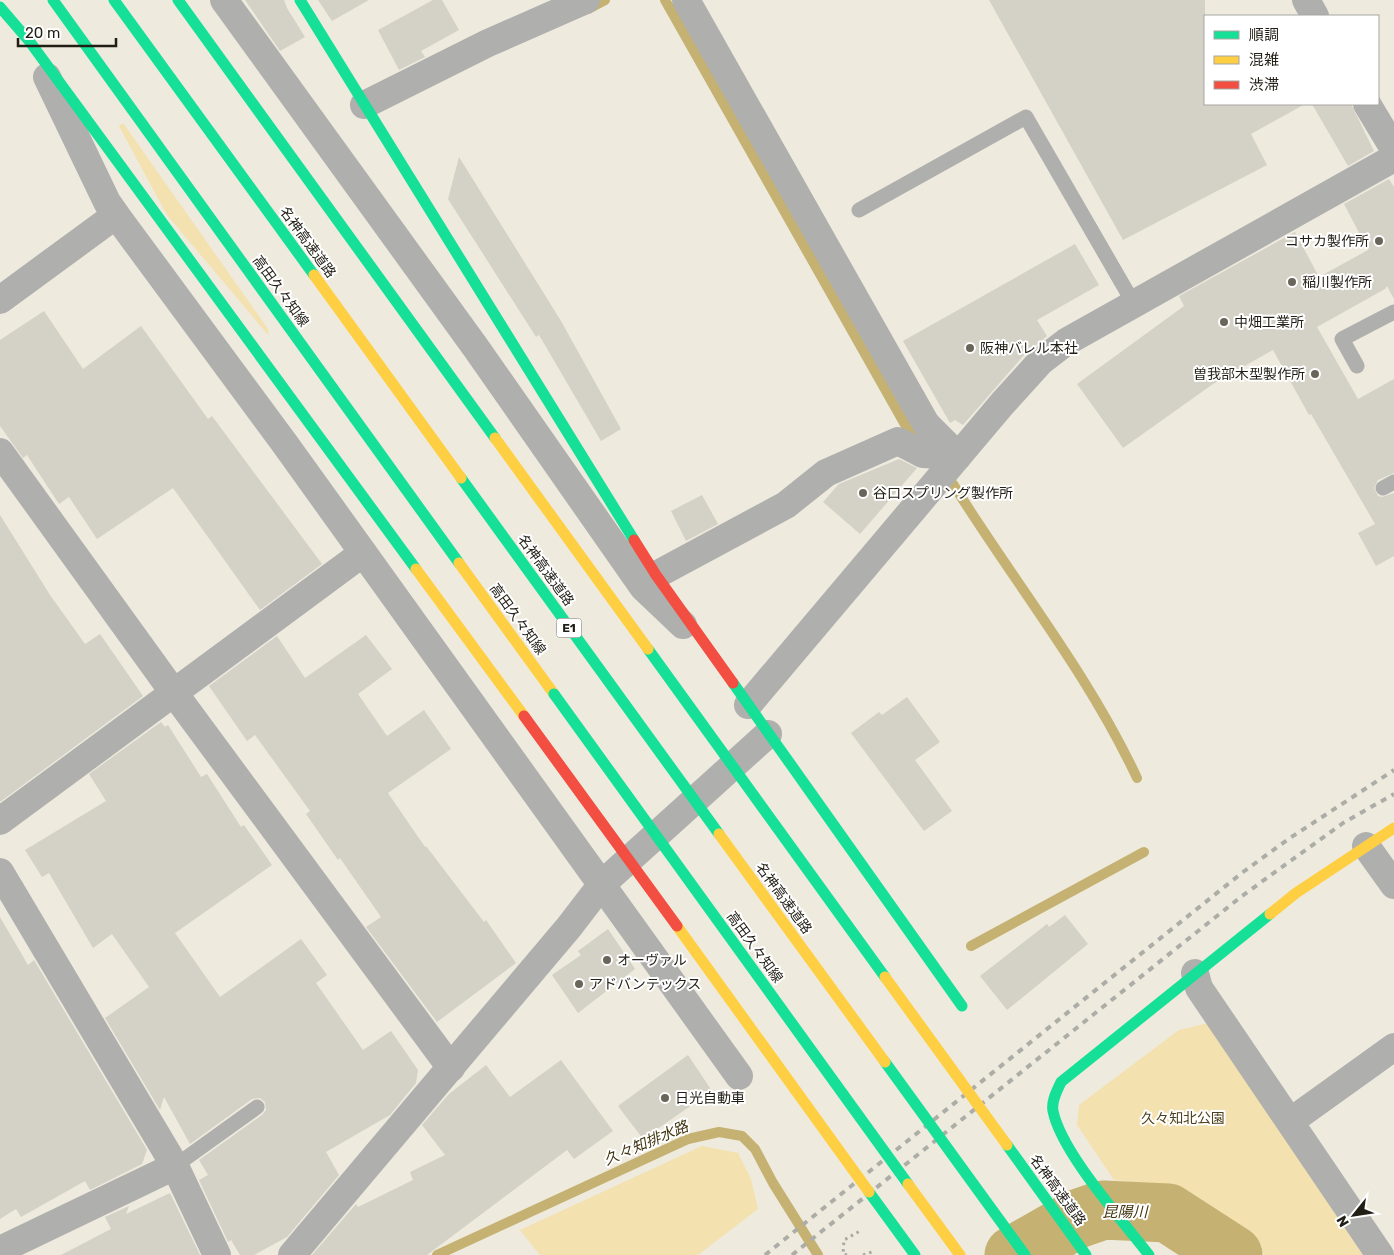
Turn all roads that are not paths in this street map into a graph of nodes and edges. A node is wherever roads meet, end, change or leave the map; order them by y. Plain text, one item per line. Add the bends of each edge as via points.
1 (53, 0) edge
2 (114, 0) edge
3 (178, 0) edge
4 (224, 0) edge
5 (300, 0) edge
6 (586, 0) edge
7 (686, 0) edge
8 (1306, 0) edge
9 (0, 7) edge
10 (1314, 15) edge
11 (30, 42) junction
12 (364, 104) junction
13 (1367, 105) edge
14 (1393, 159) edge
15 (859, 210) dead end
16 (116, 215) junction
17 (0, 300) edge
18 (1134, 304) junction
19 (1394, 312) edge
20 (1357, 366) dead end
21 (0, 452) edge
22 (958, 456) junction
23 (363, 553) junction
24 (656, 575) junction
25 (716, 656) junction
26 (174, 693) junction
27 (748, 706) junction
28 (768, 734) junction
29 (0, 821) edge
30 (1394, 828) edge
31 (1366, 846) junction
32 (0, 872) edge
33 (602, 884) junction
34 (1394, 886) edge
35 (1195, 973) junction
36 (962, 1006) dead end
37 (1394, 1047) edge
38 (451, 1068) junction
39 (739, 1076) dead end
40 (257, 1107) dead end
41 (1291, 1121) junction
42 (175, 1166) junction
43 (0, 1250) edge
44 (217, 1255) edge
45 (292, 1255) edge
46 (914, 1255) edge
47 (960, 1255) edge
48 (1025, 1255) edge
49 (1086, 1255) edge
50 (1149, 1255) edge
51 (1380, 1255) edge

1 - 47 main road, 高田久々知線, bridge
2 - 48 main road, 名神高速道路 / E1, bridge
3 - 49 main road, 名神高速道路, bridge
4 - 25 street via 644,587
5 - 12 main road
6 - 12 street via 488,43
7 - 22 street via 926,424
8 - 10 street
9 - 11 main road
11 - 16 street
11 - 46 main road, bridge
12 - 24 main road
13 - 14 street
14 - 18 street
15 - 18 lane via 1026,117
16 - 17 street
16 - 23 street
18 - 22 street via 1066,342 1040,362
19 - 20 lane via 1342,339
21 - 26 street
22 - 24 street via 923,454 898,441 826,473 786,505
22 - 27 street
23 - 26 street
23 - 33 street
24 - 25 main road
25 - 27 main road
26 - 29 street
26 - 38 street
27 - 28 main road
28 - 33 street
28 - 36 main road
30 - 31 main road
31 - 34 street
31 - 35 main road via 1296,893
32 - 42 street
33 - 38 street
33 - 39 street
35 - 41 street via 1199,988
35 - 50 main road via 1061,1082 1054,1096 1057,1125 1067,1142
37 - 41 street
38 - 45 street
40 - 42 lane
41 - 51 street
42 - 43 street
42 - 44 street

